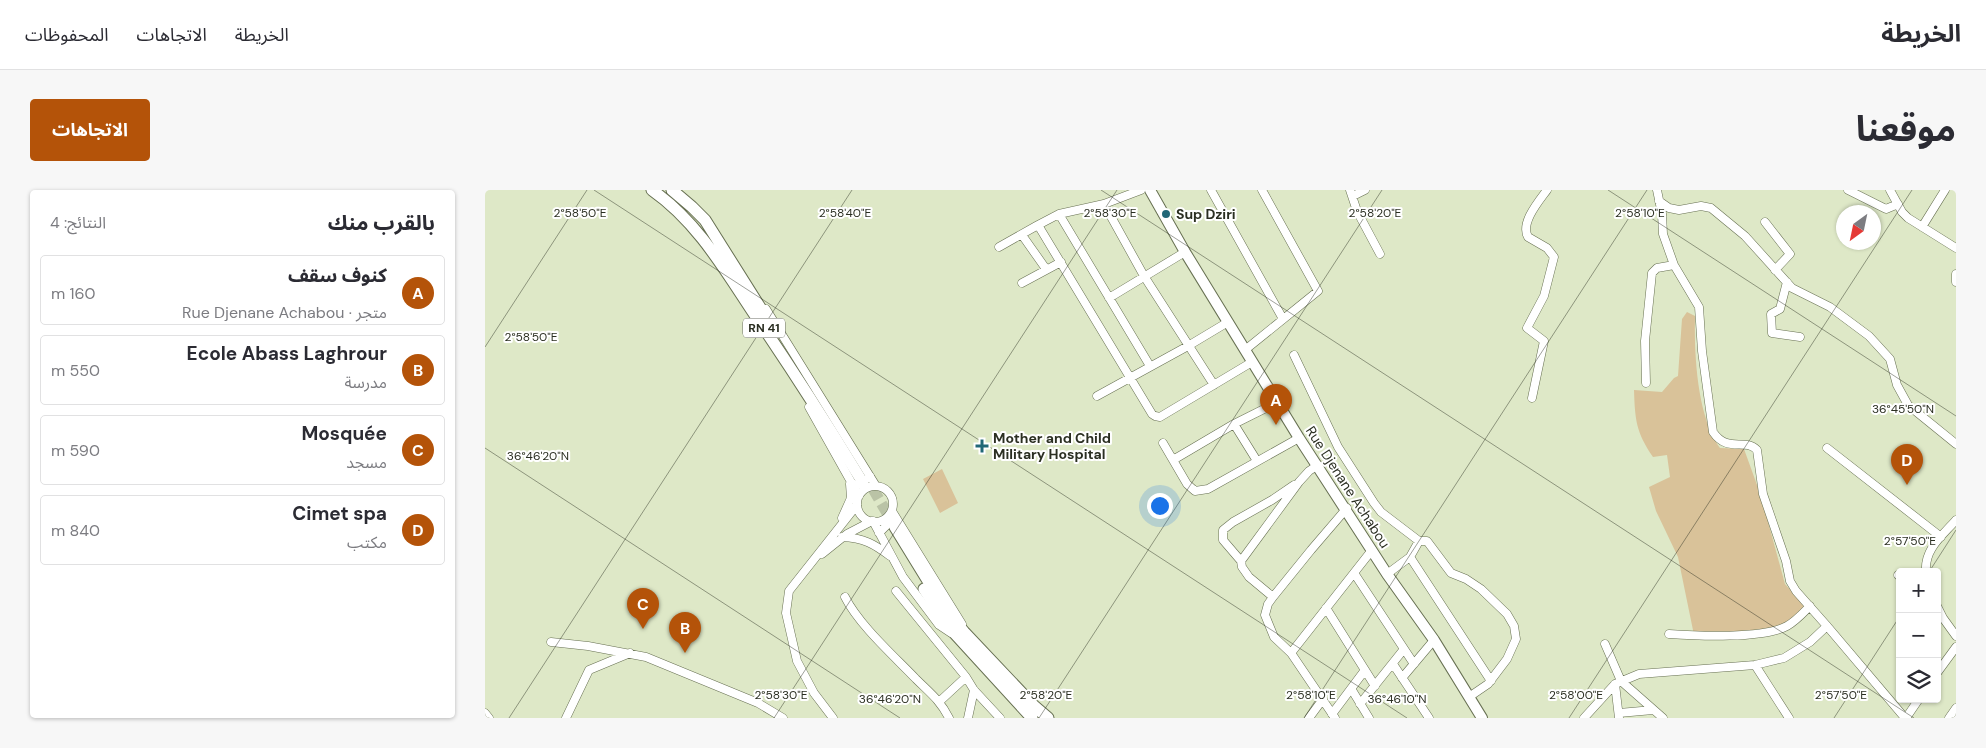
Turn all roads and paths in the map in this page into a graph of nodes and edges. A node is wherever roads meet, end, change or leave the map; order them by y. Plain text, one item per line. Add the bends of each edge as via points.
1 (652, 190) edge
2 (672, 190) edge
3 (1141, 190) edge
4 (1150, 190) edge
5 (1211, 190) edge
6 (1262, 190) edge
7 (1365, 190) edge
8 (1547, 190) edge
9 (1657, 190) edge
10 (1847, 190) edge
11 (1890, 190) edge
12 (1945, 190) edge
13 (1352, 193) edge
14 (1659, 201) junction
15 (1104, 204) junction
16 (1898, 204) junction
17 (1059, 214) junction
18 (1765, 222) dead end
19 (1038, 226) junction
20 (1922, 227) junction
21 (1023, 234) junction
22 (999, 247) dead end
23 (1956, 248) edge
24 (1185, 252) junction
25 (1380, 254) dead end
26 (1061, 262) junction
27 (1674, 265) junction
28 (1046, 269) junction
29 (1775, 270) junction
30 (1956, 274) edge
31 (1144, 276) junction
32 (1787, 282) junction
33 (1956, 282) edge
34 (1022, 283) dead end
35 (740, 286) junction
36 (1109, 298) junction
37 (1283, 319) junction
38 (1228, 322) junction
39 (1800, 337) dead end
40 (1188, 346) junction
41 (1245, 350) junction
42 (1294, 355) dead end
43 (1252, 362) junction
44 (1150, 366) junction
45 (1129, 378) junction
46 (1646, 383) dead end
47 (1214, 385) junction
48 (1097, 396) dead end
49 (1532, 398) dead end
50 (1278, 402) junction
51 (1234, 424) junction
52 (1299, 438) junction
53 (1163, 443) dead end
54 (1956, 444) edge
55 (1827, 448) dead end
56 (1173, 460) junction
57 (1257, 462) junction
58 (1318, 465) junction
59 (859, 479) junction
60 (1299, 482) junction
61 (876, 486) junction
62 (859, 496) junction
63 (857, 505) junction
64 (1347, 508) junction
65 (892, 511) junction
66 (1956, 520) edge
67 (873, 521) junction
68 (890, 527) junction
69 (837, 529) junction
70 (843, 537) junction
71 (1941, 537) junction
72 (1419, 541) junction
73 (1372, 550) junction
74 (1410, 557) junction
75 (893, 558) junction
76 (1241, 561) junction
77 (811, 563) junction
78 (1926, 568) edge
79 (1354, 573) junction
80 (1387, 574) junction
81 (896, 591) dead end
82 (845, 597) dead end
83 (1273, 597) junction
84 (1810, 606) junction
85 (1326, 608) junction
86 (1940, 613) edge
87 (1827, 626) junction
88 (1669, 634) dead end
89 (1956, 636) edge
90 (963, 637) junction
91 (1434, 640) junction
92 (551, 642) dead end
93 (1605, 644) dead end
94 (1956, 648) edge
95 (1403, 649) junction
96 (630, 653) junction
97 (1291, 653) junction
98 (1393, 664) junction
99 (1414, 664) junction
100 (1755, 665) junction
101 (1941, 668) edge
102 (1365, 670) junction
103 (966, 677) junction
104 (1402, 678) junction
105 (1491, 680) junction
106 (1618, 682) junction
107 (1375, 686) junction
108 (974, 690) junction
109 (1352, 690) junction
110 (1469, 697) junction
111 (1323, 699) junction
112 (940, 701) junction
113 (1916, 703) edge
114 (1360, 704) junction
115 (1956, 708) edge
116 (1653, 710) junction
117 (485, 713) edge
118 (1334, 716) edge
119 (1619, 716) edge
120 (1481, 717) edge
121 (489, 718) edge
122 (566, 718) edge
123 (783, 718) edge
124 (833, 718) edge
125 (949, 718) edge
126 (968, 718) edge
127 (1000, 718) edge
128 (1032, 718) edge
129 (1048, 718) edge
130 (1309, 718) edge
131 (1369, 718) edge
132 (1429, 718) edge
133 (1584, 718) edge
134 (1663, 718) edge
135 (1789, 718) edge
136 (1905, 718) edge
137 (1949, 718) edge

1 - 35 highway, RN 41 via 701,234
2 - 35 highway, RN 41 via 705,220
3 - 15 street
4 - 24 main road, Rue Djenane Achabou
5 - 37 street
6 - 37 street via 1317,291
7 - 13 street
8 - 49 street via 1526,228 1528,237 1547,248 1554,257 1544,296 1527,328 1544,341
9 - 14 street
10 - 16 street via 1887,210
11 - 16 street
12 - 20 street
13 - 25 street via 1357,210
14 - 27 street via 1663,234
14 - 29 street via 1679,210 1701,206 1711,208 1745,236
15 - 17 street
15 - 31 street
16 - 20 street via 1908,218
17 - 19 street
17 - 36 street
18 - 29 street via 1790,254
19 - 21 street
19 - 26 street
20 - 23 street
21 - 22 street
21 - 28 street
24 - 31 street
24 - 38 main road, Rue Djenane Achabou
26 - 28 street
26 - 45 street
27 - 46 street via 1657,268 1652,273 1645,341
27 - 84 street via 1699,308 1713,432 1725,444 1753,446 1757,450 1763,494 1790,581
28 - 34 street
29 - 32 street
30 - 33 street
31 - 36 street
31 - 40 street
32 - 39 street via 1781,309 1771,314 1772,333
32 - 54 street via 1830,307 1869,336 1890,359 1897,384 1908,404
35 - 59 highway, RN 41
36 - 44 street
37 - 41 street
38 - 40 street
38 - 41 main road, Rue Djenane Achabou
40 - 44 street
40 - 47 street
41 - 43 main road, Rue Djenane Achabou
42 - 72 street via 1338,447 1374,503
43 - 47 street
43 - 50 main road, Rue Djenane Achabou
44 - 45 street
45 - 47 street via 1157,417
45 - 48 street
50 - 51 street
50 - 52 main road, Rue Djenane Achabou
51 - 56 street
51 - 57 street
52 - 57 street
52 - 58 main road, Rue Djenane Achabou
53 - 56 street
55 - 71 street
56 - 57 street via 1187,484 1198,491 1216,485
58 - 60 street
58 - 64 main road, Rue Djenane Achabou
59 - 61 street
59 - 62 street
59 - 69 street
60 - 76 street
60 - 76 street via 1223,530 1223,540
61 - 62 street via 869,487
61 - 65 street via 889,492 893,500
62 - 63 street
63 - 67 street via 862,516
63 - 69 street
64 - 73 main road, Rue Djenane Achabou
64 - 83 street
65 - 67 street via 882,520
65 - 68 street
66 - 71 street
67 - 68 street
67 - 70 street
68 - 75 street
68 - 90 highway via 935,608
69 - 77 street
70 - 75 street via 874,544
70 - 77 street
71 - 78 street via 1926,559
72 - 74 street
72 - 105 street via 1427,541 1451,573 1481,589 1514,626 1516,639 1507,659
73 - 79 street
73 - 80 main road, Rue Djenane Achabou
74 - 80 street
74 - 105 street
75 - 90 street via 903,577 939,625
76 - 83 street via 1249,577
77 - 124 street via 789,591 786,613 797,661
79 - 85 street
79 - 95 street
80 - 91 main road, Rue Djenane Achabou
81 - 103 street
82 - 112 street via 852,611
83 - 97 street via 1265,612 1268,622 1276,640
84 - 87 street
84 - 88 street via 1785,627 1772,631 1702,636
85 - 97 street
85 - 102 street
86 - 89 street
87 - 100 street via 1810,642 1784,658
87 - 136 street
90 - 128 highway
90 - 129 highway
91 - 99 street
91 - 110 main road, Rue Djenane Achabou
92 - 96 street
93 - 106 street
94 - 101 street
95 - 98 street
95 - 99 street
96 - 122 street via 589,670
96 - 123 street via 758,703
97 - 111 street
98 - 104 street
98 - 107 street
99 - 104 street
100 - 106 street via 1639,674
100 - 135 street
102 - 107 street
102 - 109 street
103 - 108 street
103 - 112 street
104 - 132 street
105 - 110 street
106 - 116 street
106 - 119 street
106 - 133 street
107 - 114 street
108 - 126 street
108 - 127 street
109 - 114 street
109 - 118 street
110 - 120 main road, Rue Djenane Achabou
111 - 118 street
111 - 130 street
112 - 125 street
113 - 136 street
114 - 131 street
115 - 137 street
116 - 119 street
116 - 134 street
117 - 121 street

